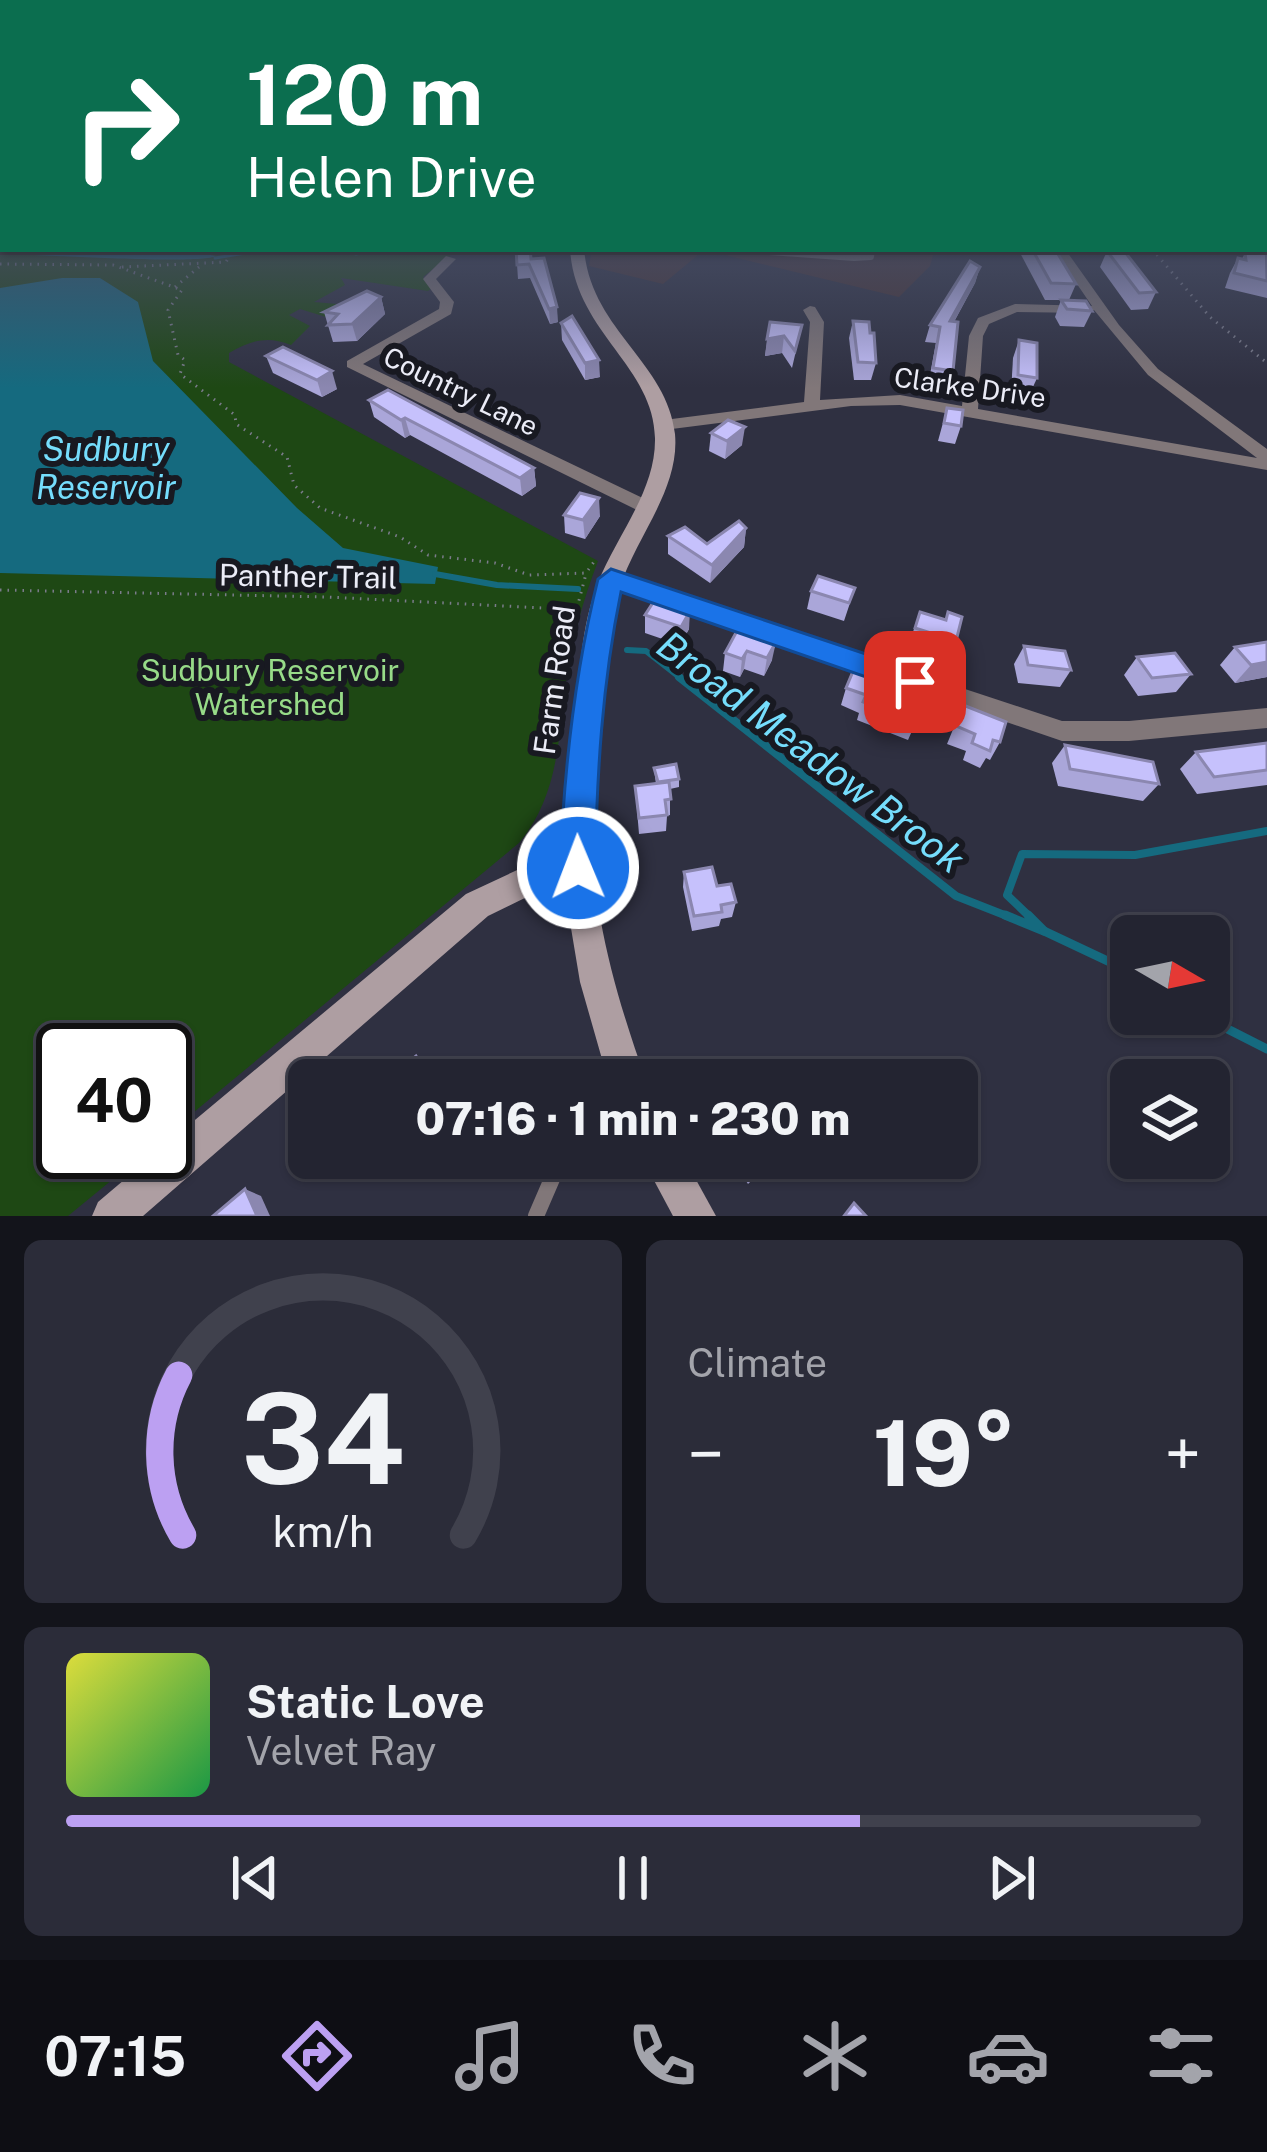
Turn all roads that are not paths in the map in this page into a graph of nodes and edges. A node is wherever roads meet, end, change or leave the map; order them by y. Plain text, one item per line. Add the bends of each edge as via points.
1 (433, 275) edge
2 (580, 275) edge
3 (1077, 275) edge
4 (1100, 309) junction
5 (809, 310) dead end
6 (812, 406) junction
7 (970, 412) junction
8 (664, 425) junction
9 (1267, 461) edge
10 (644, 506) junction
11 (604, 569) junction
12 (1267, 718) edge
13 (578, 868) junction
14 (620, 1059) edge
15 (552, 1179) edge
16 (675, 1179) edge
17 (112, 1216) edge
18 (536, 1216) edge
19 (697, 1216) edge

1 - 10 street, Country Lane via 446,310 352,364
2 - 8 street
3 - 4 street
4 - 7 street via 1015,308 982,321
4 - 9 street via 1153,372
5 - 6 street via 817,322
6 - 7 street, Clarke Drive via 900,400
6 - 8 street, Clarke Drive
7 - 9 street, Clarke Drive
8 - 10 street, Farm Road via 665,452
10 - 11 street, Farm Road
11 - 12 street via 1062,730
11 - 13 street, Farm Road via 580,766
13 - 14 street, Farm Road via 591,966
13 - 17 street via 477,905
15 - 18 lane
16 - 19 street

